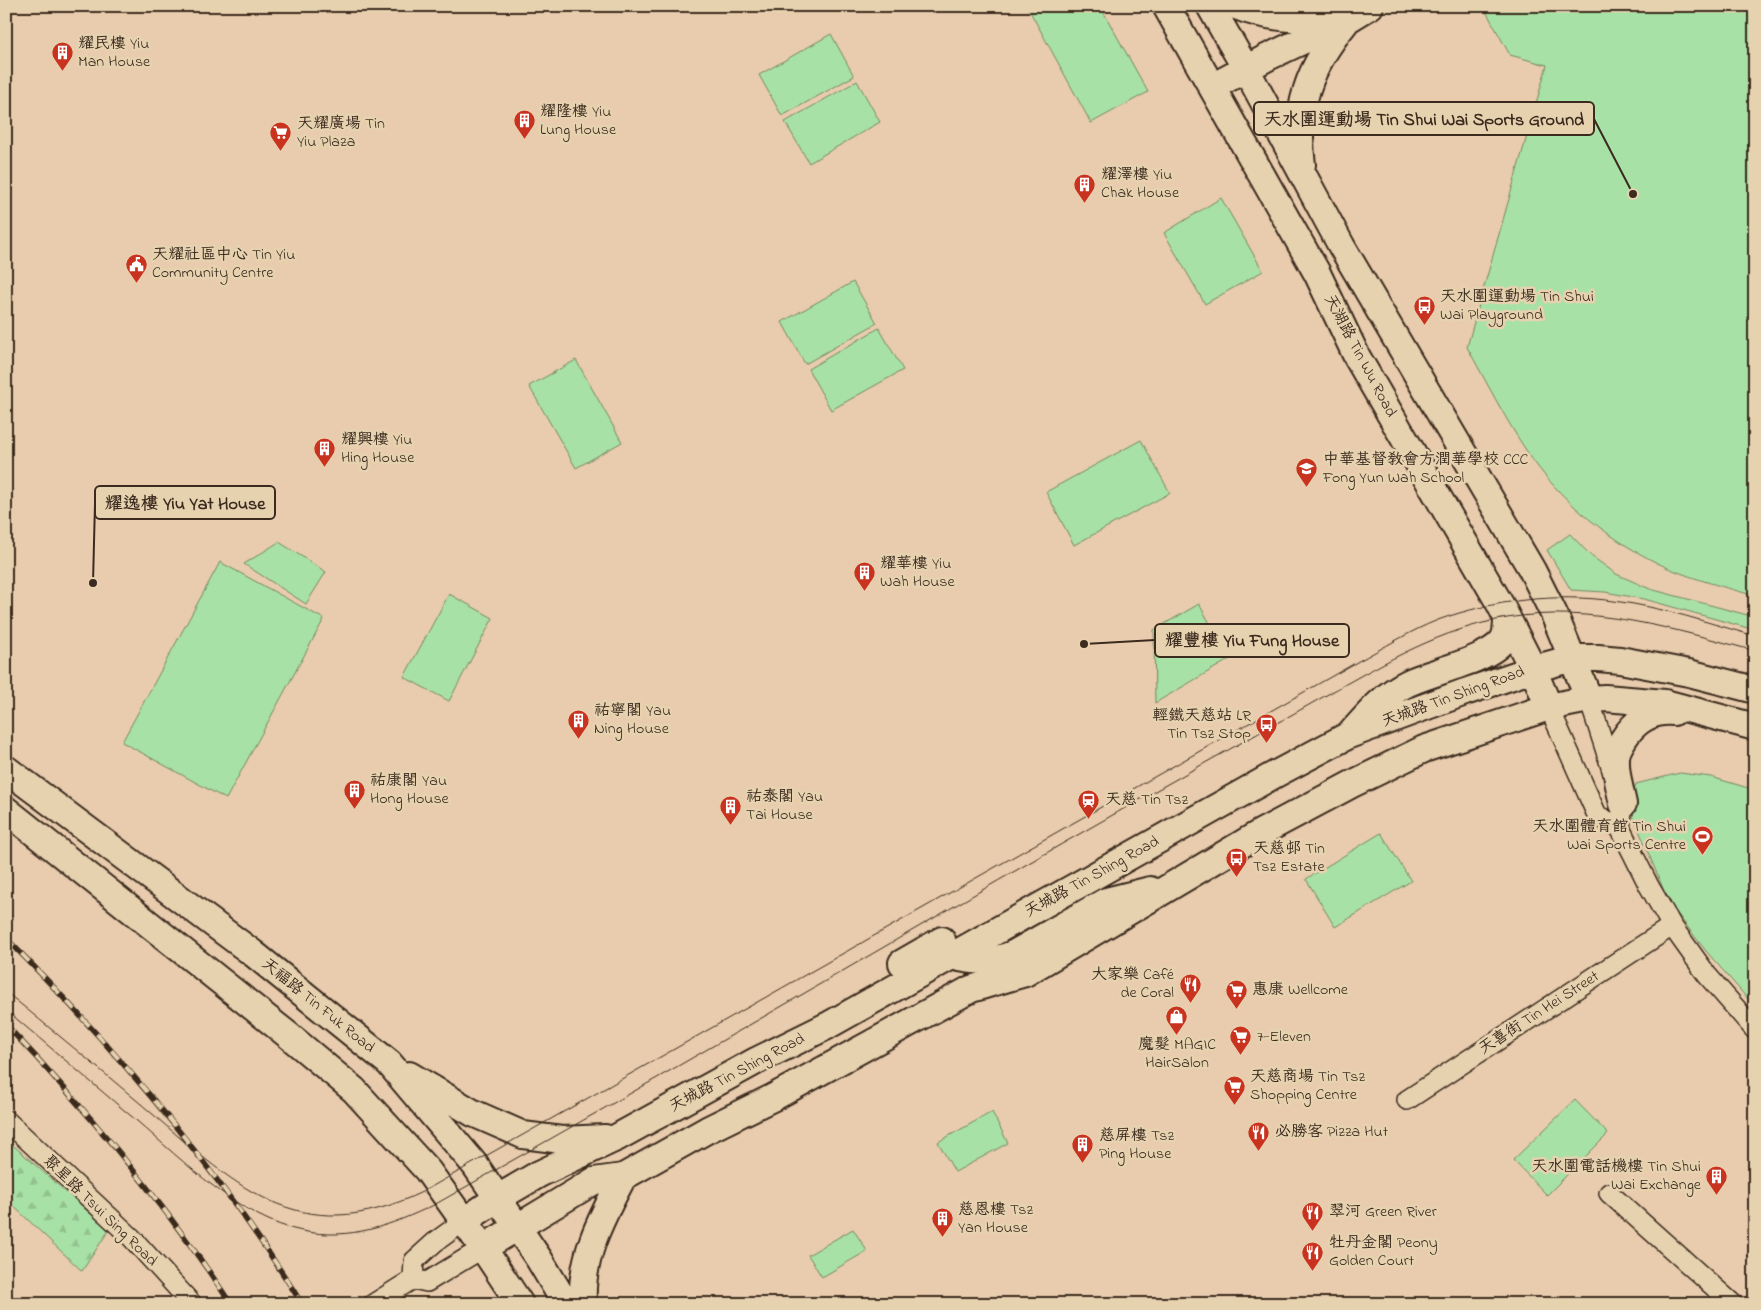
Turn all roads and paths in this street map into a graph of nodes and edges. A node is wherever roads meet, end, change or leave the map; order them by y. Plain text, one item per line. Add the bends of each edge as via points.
1 (1166, 6) edge
2 (1210, 6) edge
3 (1236, 6) edge
4 (1370, 6) edge
5 (1347, 20) junction
6 (1246, 69) junction
7 (1212, 87) junction
8 (1304, 178) junction
9 (1507, 618) junction
10 (1574, 658) junction
11 (1533, 669) junction
12 (1755, 690) edge
13 (1589, 699) junction
14 (1550, 707) junction
15 (1708, 714) junction
16 (1755, 727) edge
17 (1349, 735) junction
18 (6, 770) edge
19 (6, 810) edge
20 (1622, 816) junction
21 (1179, 882) junction
22 (1672, 926) junction
23 (947, 948) junction
24 (1755, 1030) edge
25 (388, 1063) junction
26 (1407, 1100) dead end
27 (6, 1120) edge
28 (616, 1138) junction
29 (623, 1177) junction
30 (1609, 1193) dead end
31 (498, 1198) junction
32 (464, 1221) junction
33 (516, 1227) junction
34 (483, 1248) junction
35 (413, 1279) junction
36 (192, 1304) edge
37 (373, 1304) edge
38 (520, 1304) edge
39 (566, 1304) edge
40 (583, 1304) edge
41 (1733, 1304) edge

1 - 7 main road, 天湖路 Tin Wu Road
2 - 6 main road
3 - 5 main road via 1270,16
4 - 5 main road
5 - 6 main road
5 - 8 main road via 1327,45 1310,76 1300,127
6 - 7 main road
6 - 8 main road
7 - 9 main road, 天湖路 Tin Wu Road via 1317,273 1357,358
8 - 10 main road via 1532,570
9 - 11 main road, 天湖路 Tin Wu Road
9 - 17 main road via 1503,639 1496,648 1408,683 1383,698
10 - 11 main road, 天城路 Tin Shing Road
10 - 12 main road, 天城路 Tin Shing Road via 1620,660
10 - 13 main road
11 - 14 main road, 天湖路 Tin Wu Road
11 - 17 main road, 天城路 Tin Shing Road
13 - 14 main road
13 - 15 main road via 1665,703
13 - 20 street
14 - 20 street via 1596,815
14 - 21 main road via 1424,749 1392,763 1262,832
15 - 16 main road
15 - 20 main road via 1663,711 1648,715 1632,726 1616,756
17 - 23 main road, 天城路 Tin Shing Road
18 - 25 main road, 天福路 Tin Fuk Road via 254,954
19 - 32 main road via 354,1090 428,1171
20 - 22 street via 1649,886
21 - 23 main road via 1106,901 1003,958 986,962 966,960
21 - 29 main road via 1025,973 971,989
22 - 24 street via 1707,974
22 - 26 street, 天喜街 Tin Hei Street
23 - 28 main road, 天城路 Tin Shing Road via 827,1026
25 - 28 main road via 472,1113 523,1135 562,1140
25 - 31 main road, 天福路 Tin Fuk Road via 476,1165
27 - 36 street, 聚星路 Tsui Sing Road via 131,1237
28 - 31 main road, 天城路 Tin Shing Road via 539,1174
29 - 33 main road via 594,1181
29 - 40 main road via 603,1214 589,1250 583,1276
30 - 41 street
31 - 32 main road, 天城路 Tin Shing Road
31 - 33 main road, 天福路 Tin Fuk Road
32 - 34 main road
32 - 35 street via 414,1261
33 - 34 main road
33 - 39 main road, 天福路 Tin Fuk Road
34 - 35 street via 427,1282
34 - 38 main road
35 - 37 street

